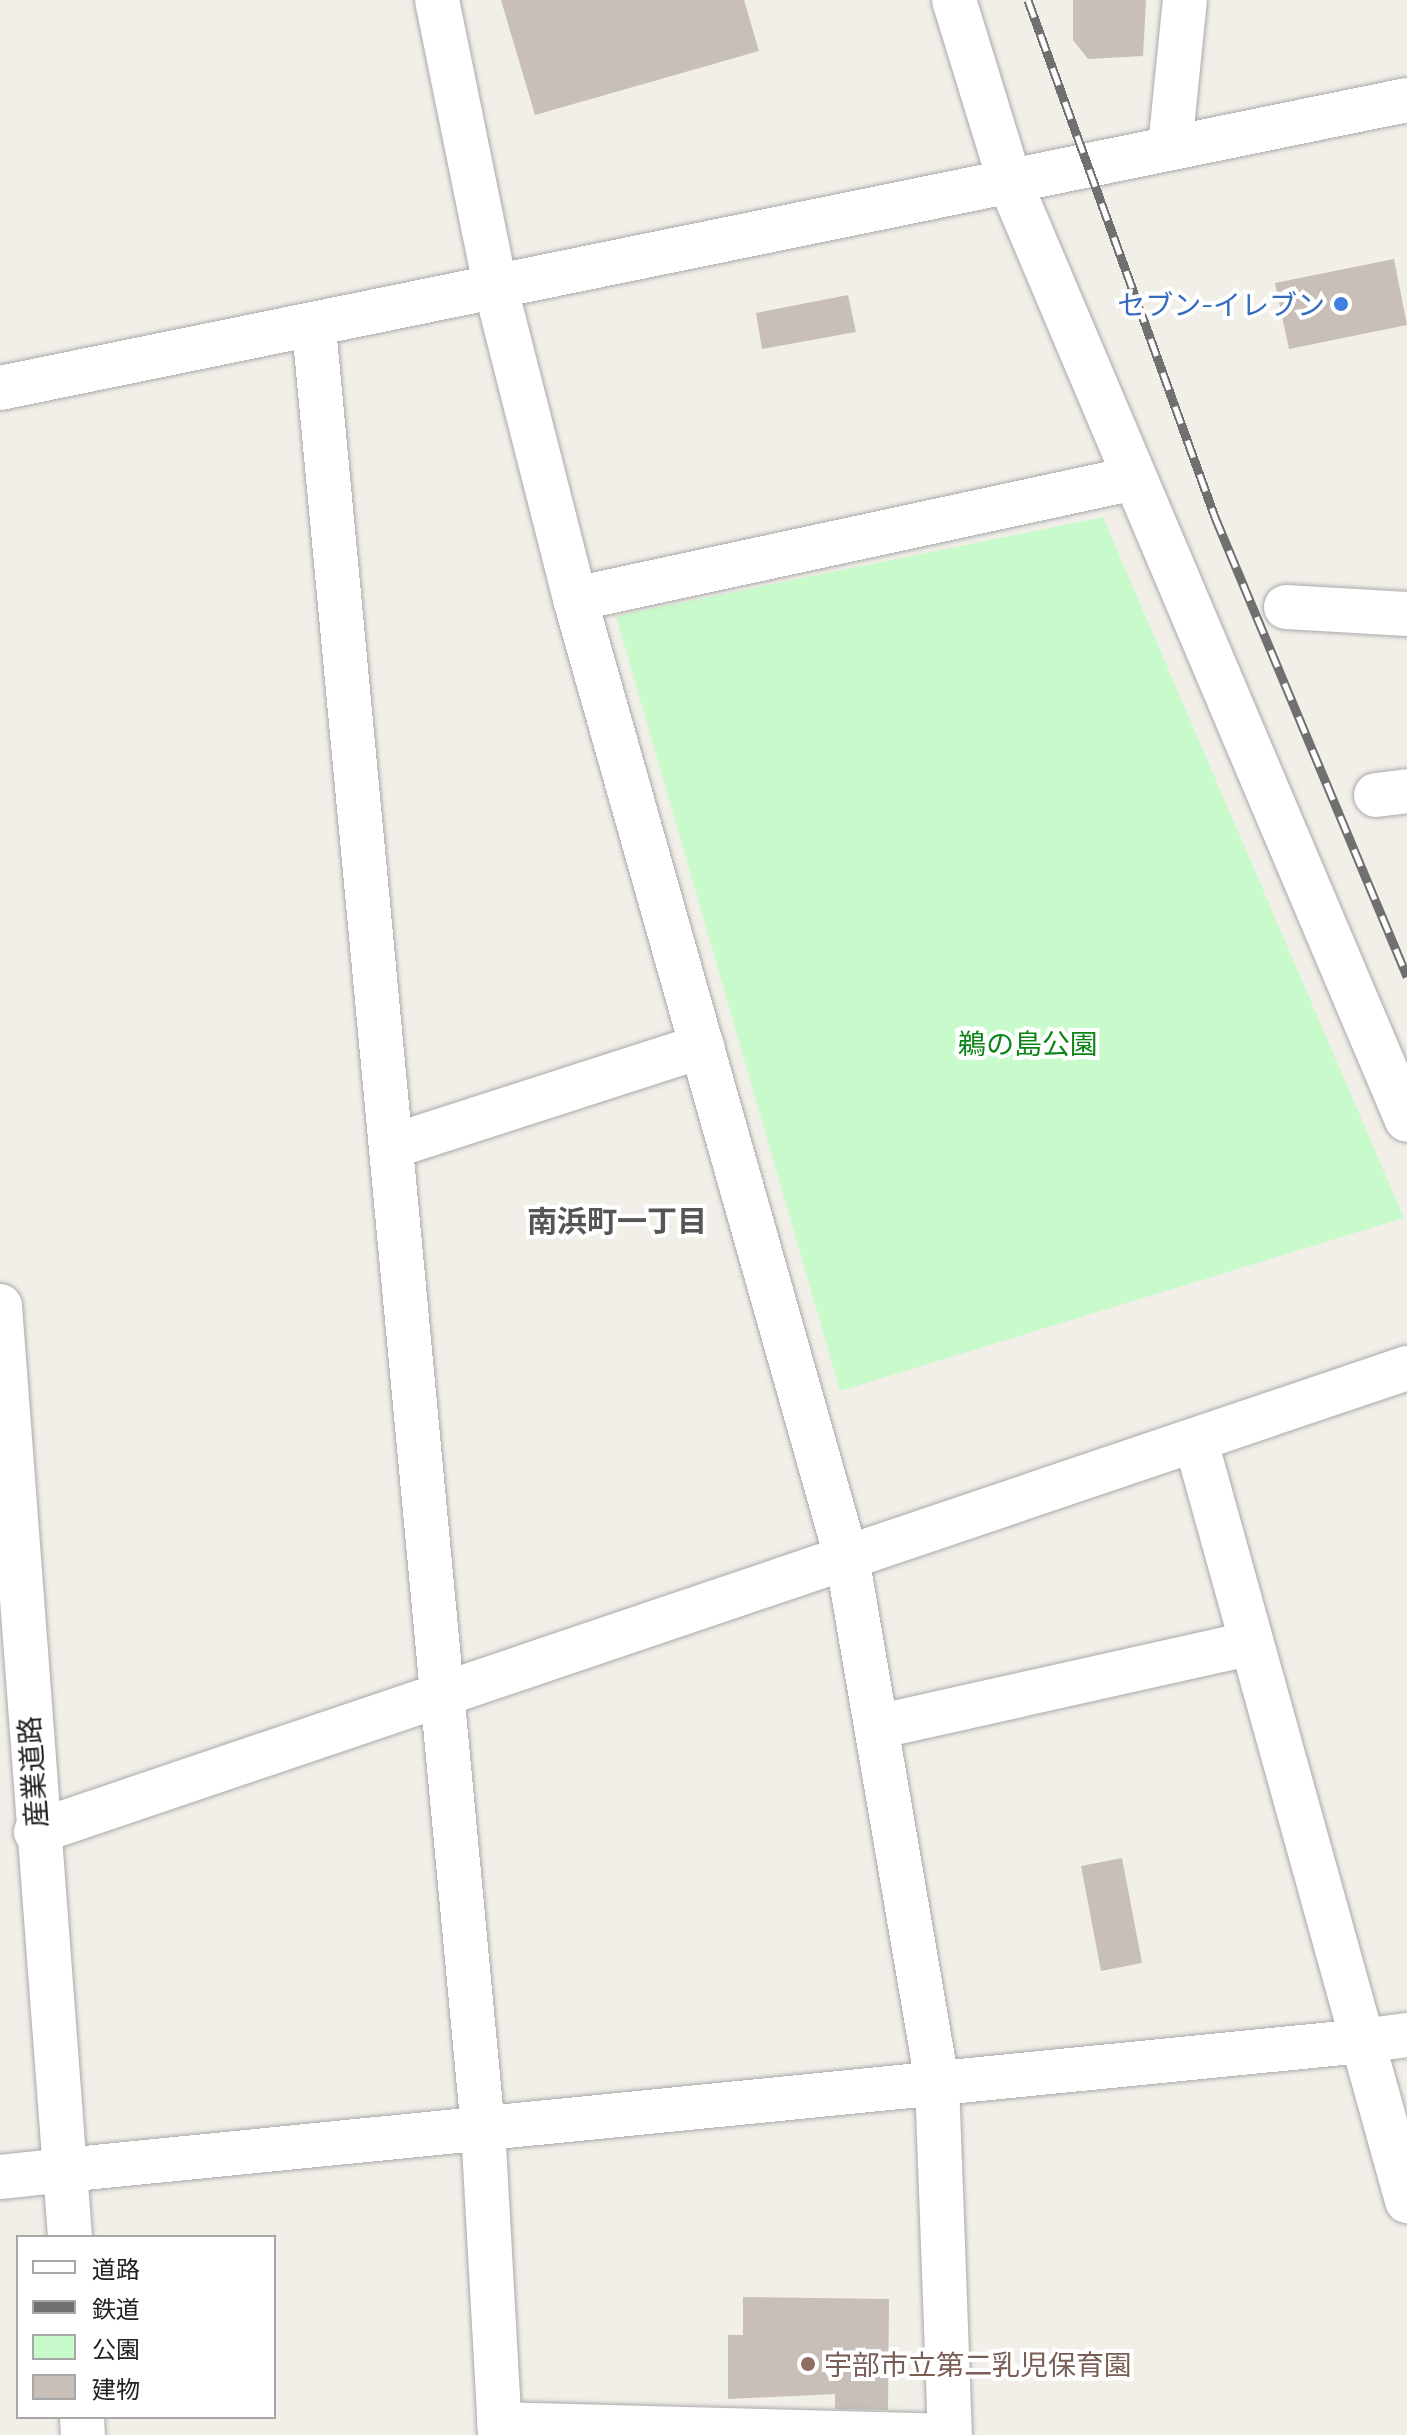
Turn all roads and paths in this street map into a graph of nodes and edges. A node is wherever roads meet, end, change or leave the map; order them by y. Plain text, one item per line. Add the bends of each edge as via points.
1 (437, 0) edge
2 (954, 0) edge
3 (1185, 0) edge
4 (1407, 100) edge
5 (1170, 147) junction
6 (1011, 185) junction
7 (496, 289) junction
8 (314, 328) junction
9 (0, 388) edge
10 (1130, 479) junction
11 (575, 599) junction
12 (1286, 607) dead end
13 (1407, 614) edge
14 (702, 1046) junction
15 (1407, 1120) edge
16 (393, 1146) junction
17 (0, 1306) edge
18 (1407, 1368) edge
19 (1196, 1442) junction
20 (848, 1563) junction
21 (1249, 1644) junction
22 (442, 1698) junction
23 (881, 1726) junction
24 (36, 1832) junction
25 (1407, 2035) edge
26 (1361, 2041) junction
27 (937, 2082) junction
28 (483, 2128) junction
29 (65, 2170) junction
30 (0, 2177) edge
31 (1407, 2201) edge
32 (70, 2235) edge
33 (499, 2430) edge
34 (931, 2435) edge
35 (950, 2435) edge

1 - 7 street
2 - 6 street
3 - 5 street
4 - 5 street
5 - 6 street
6 - 7 street
6 - 10 street
7 - 8 street
7 - 11 street
8 - 9 street
8 - 16 street
10 - 11 street
10 - 15 street
11 - 14 street
12 - 13 street
14 - 16 street
14 - 20 street
16 - 22 street
17 - 24 street, 産業道路
18 - 19 street
19 - 20 street
19 - 21 street
20 - 22 street
20 - 23 street
21 - 23 street
21 - 26 street
22 - 24 street
22 - 28 street
23 - 27 street
24 - 29 street, 産業道路
25 - 26 street
26 - 27 street
26 - 31 street
27 - 28 street
27 - 35 street
28 - 29 street
28 - 33 street
29 - 30 street
29 - 32 street, 産業道路
33 - 34 street

